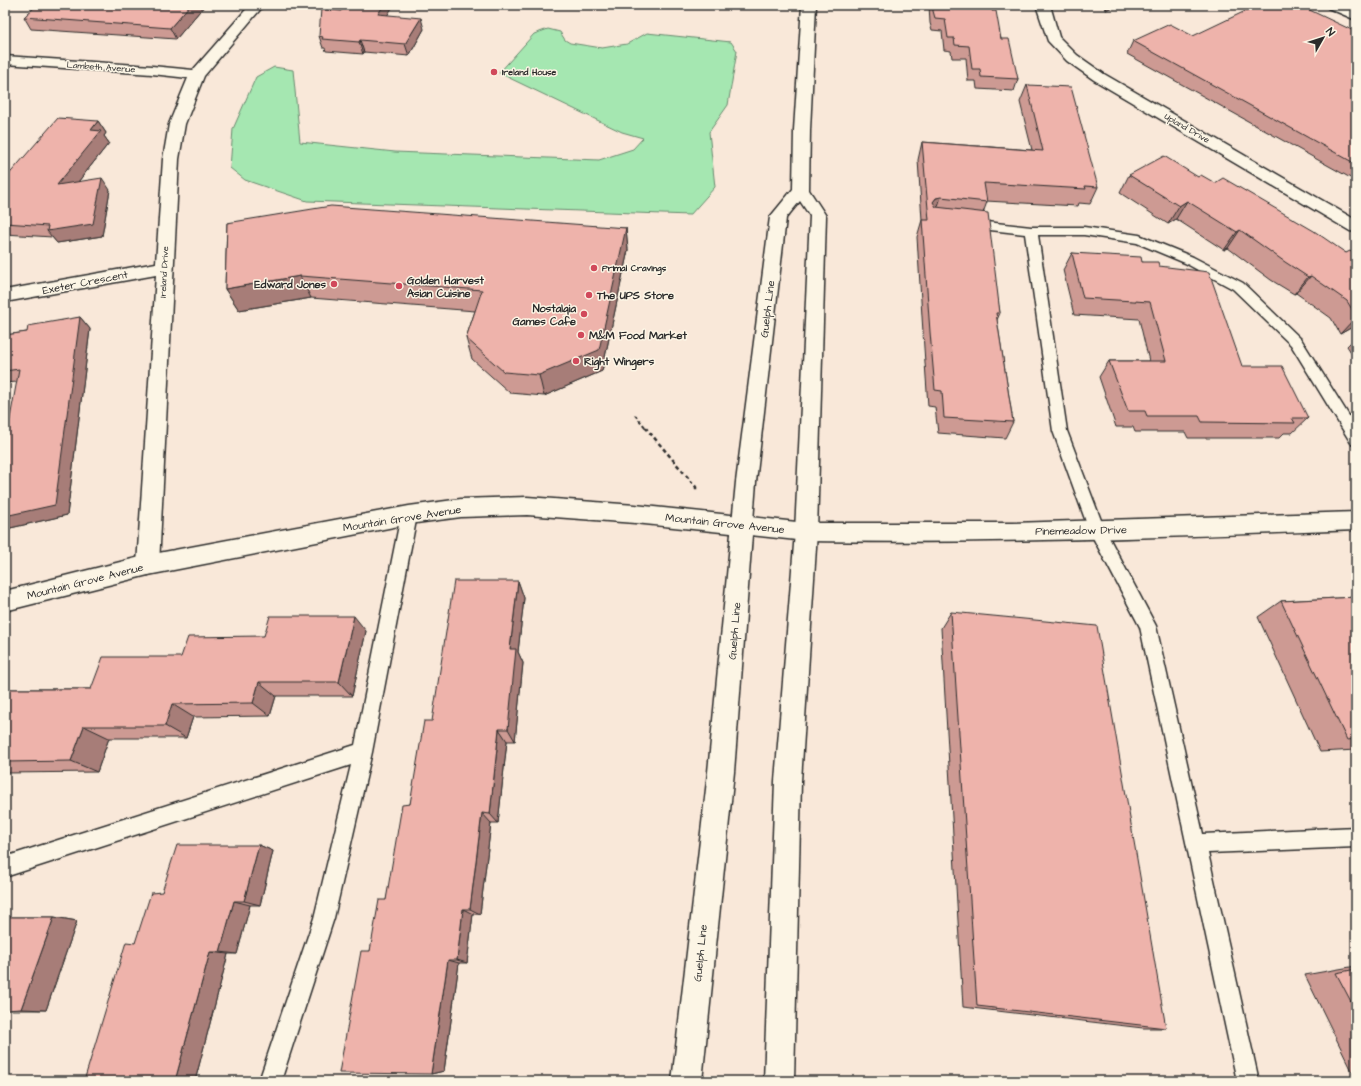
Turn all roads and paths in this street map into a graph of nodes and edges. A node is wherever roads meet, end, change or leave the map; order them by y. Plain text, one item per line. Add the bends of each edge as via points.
1 (257, 5) edge
2 (809, 5) edge
3 (1043, 5) edge
4 (1333, 5) edge
5 (1356, 16) edge
6 (5, 60) edge
7 (197, 75) junction
8 (801, 190) junction
9 (957, 222) edge
10 (1356, 227) edge
11 (1031, 231) junction
12 (164, 267) junction
13 (5, 296) edge
14 (635, 415) dead end
15 (1356, 439) edge
16 (409, 515) junction
17 (694, 520) junction
18 (1356, 521) edge
19 (743, 526) junction
20 (1097, 530) junction
21 (806, 532) junction
22 (148, 565) junction
23 (5, 601) edge
24 (363, 752) junction
25 (1356, 837) edge
26 (1195, 844) junction
27 (5, 867) edge
28 (270, 1081) edge
29 (687, 1081) edge
30 (779, 1081) edge
31 (1248, 1081) edge

1 - 7 street, Ireland Drive
2 - 8 street
3 - 10 street, Upland Drive via 1053,38 1072,58 1099,77
4 - 5 street
6 - 7 street, Lambeth Avenue
7 - 12 street, Ireland Drive via 177,124 171,159
8 - 19 street, Guelph Line via 778,217
8 - 21 street via 818,216
9 - 11 lane
11 - 15 lane via 1084,231 1139,239 1189,260 1238,286 1296,342
11 - 20 lane via 1060,431
12 - 13 street, Exeter Crescent
12 - 22 street, Ireland Drive
14 - 17 path via 696,487
16 - 17 street, Mountain Grove Avenue via 461,508 528,506
16 - 22 street, Mountain Grove Avenue
16 - 24 lane
17 - 19 street, Mountain Grove Avenue
18 - 20 street, Pinemeadow Drive
19 - 21 street, Mountain Grove Avenue
19 - 29 street, Guelph Line via 721,772
20 - 21 street, Pinemeadow Drive
20 - 26 lane via 1148,626
21 - 30 street via 788,781
22 - 23 street, Mountain Grove Avenue
24 - 27 lane
24 - 28 lane via 324,918
25 - 26 lane
26 - 31 lane

